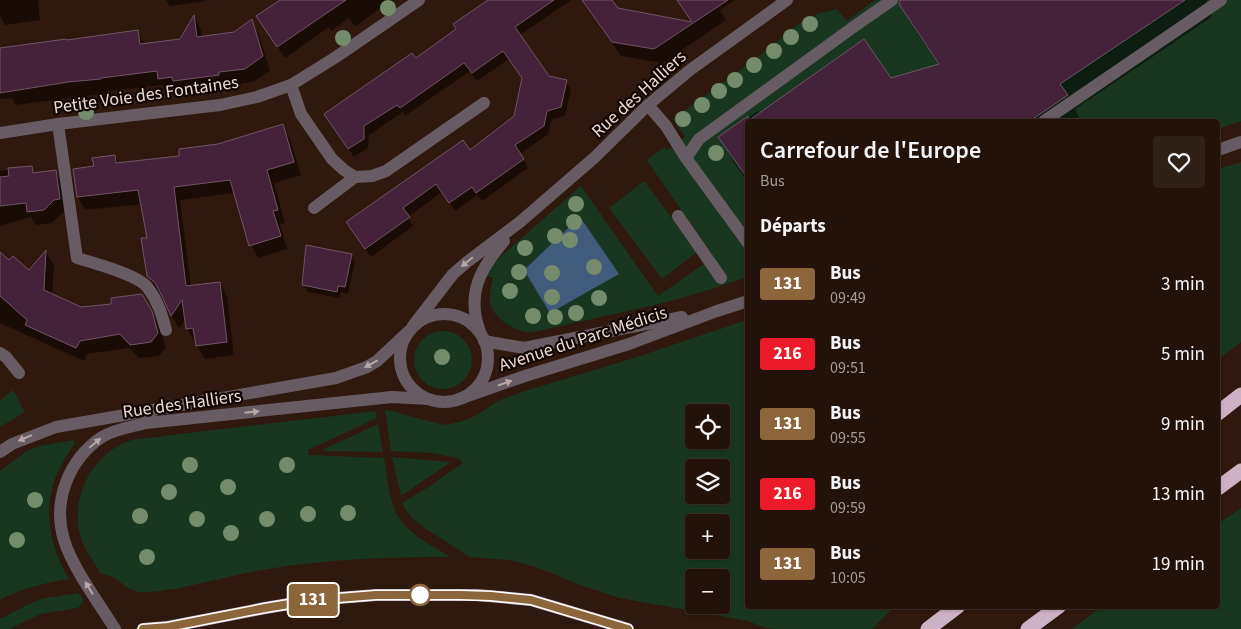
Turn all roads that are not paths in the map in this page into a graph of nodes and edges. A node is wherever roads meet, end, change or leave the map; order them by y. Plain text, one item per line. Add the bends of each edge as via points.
1 (419, 0) edge
2 (787, 0) edge
3 (892, 0) edge
4 (1221, 0) edge
5 (291, 85) junction
6 (484, 103) dead end
7 (648, 105) junction
8 (1047, 119) edge
9 (58, 124) junction
10 (0, 133) edge
11 (1241, 142) edge
12 (1220, 149) edge
13 (686, 158) junction
14 (355, 177) junction
15 (314, 208) dead end
16 (678, 216) dead end
17 (520, 222) junction
18 (745, 239) edge
19 (721, 278) dead end
20 (745, 302) edge
21 (717, 311) junction
22 (410, 329) junction
23 (166, 330) dead end
24 (482, 337) junction
25 (0, 353) edge
26 (19, 373) dead end
27 (1241, 395) edge
28 (428, 399) junction
29 (459, 399) junction
30 (1220, 411) edge
31 (0, 452) edge
32 (1241, 471) edge
33 (1220, 487) edge
34 (954, 609) edge
35 (1055, 609) edge
36 (115, 629) edge
37 (143, 629) edge
38 (628, 629) edge
39 (928, 629) edge
40 (1028, 629) edge

1 - 5 street, Petite Voie des Fontaines
2 - 7 street, Rue des Halliers via 690,70
3 - 13 street via 699,139
4 - 8 street
5 - 9 street, Petite Voie des Fontaines via 220,105
5 - 14 street via 301,114 332,160
6 - 14 street via 386,171
7 - 13 street
7 - 17 street, Rue des Halliers via 594,158
9 - 10 street, Petite Voie des Fontaines
9 - 23 street via 78,258 132,276 147,286 159,305
11 - 12 street
13 - 18 street
14 - 15 street
16 - 19 street
17 -> 22 street, Rue des Halliers via 453,274
17 - 24 street, Rue des Halliers via 493,253 479,277 474,311
20 - 21 street, Avenue du Parc Médicis
21 - 24 street, Avenue du Parc Médicis via 524,348
29 -> 21 street, Avenue du Parc Médicis via 629,344
22 - 24 street via 422,319 443,313 464,318
22 - 28 street via 400,351 402,371 412,388
22 -> 31 street, Rue des Halliers via 377,361 336,378 56,427
24 - 29 street via 488,358 484,375 474,389
25 - 26 street
27 - 30 highway
28 - 29 street via 444,402
36 -> 28 street, Rue des Halliers via 68,551 60,513 68,477 79,459 103,436 146,423 392,397
32 - 33 highway
34 - 39 highway
35 - 40 highway
37 - 38 main road via 313,600 376,595 477,595 531,600

